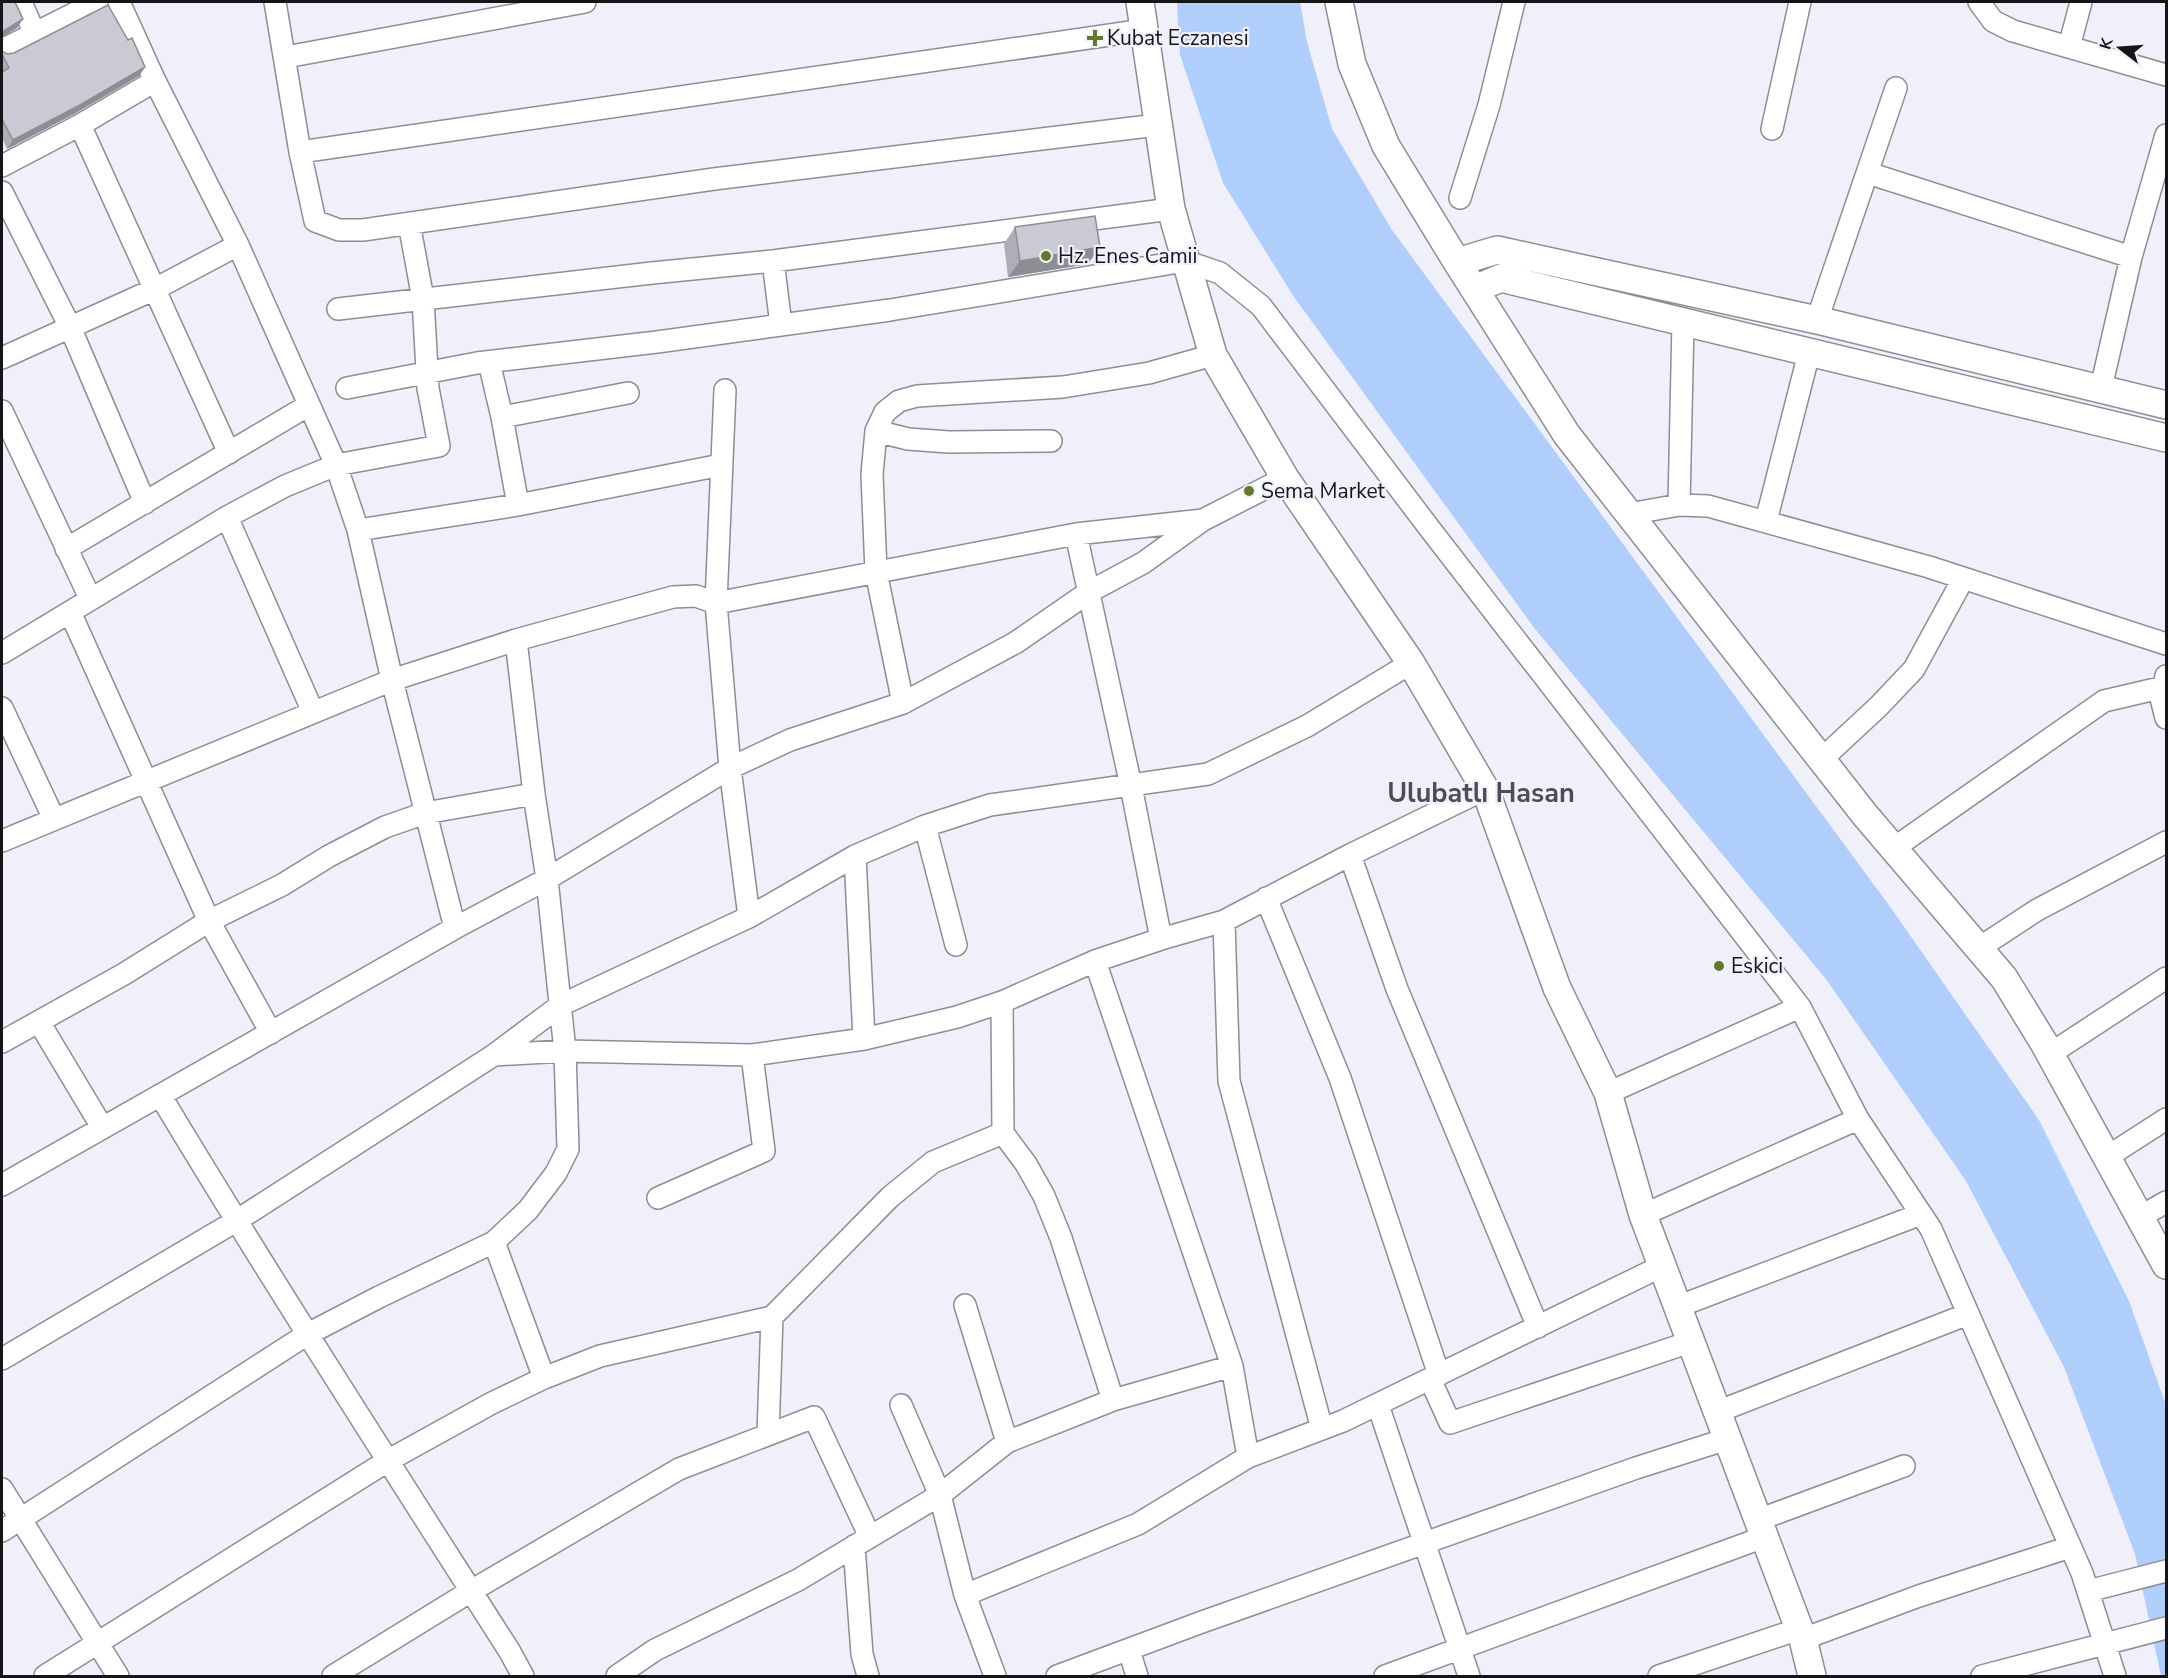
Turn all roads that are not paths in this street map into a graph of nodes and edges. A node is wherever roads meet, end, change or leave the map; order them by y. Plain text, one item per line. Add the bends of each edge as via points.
1 (21, 2) edge
2 (97, 2) edge
3 (119, 2) edge
4 (275, 2) edge
5 (585, 2) edge
6 (1140, 2) edge
7 (1339, 2) edge
8 (1514, 2) edge
9 (1800, 2) edge
10 (1979, 2) edge
11 (2081, 2) edge
12 (1144, 30) junction
13 (34, 33) junction
14 (2069, 47) junction
15 (2, 50) edge
16 (286, 57) junction
17 (2166, 75) edge
18 (155, 81) junction
19 (1896, 88) dead end
20 (80, 125) junction
21 (1157, 125) junction
22 (1772, 129) dead end
23 (2166, 135) edge
24 (300, 152) junction
25 (2, 166) edge
26 (1868, 173) junction
27 (2, 192) edge
28 (1460, 198) dead end
29 (1171, 209) junction
30 (408, 223) junction
31 (238, 245) junction
32 (2131, 257) junction
33 (773, 261) junction
34 (1185, 261) junction
35 (1457, 262) junction
36 (155, 289) junction
37 (1475, 289) junction
38 (423, 299) junction
39 (338, 309) dead end
40 (1817, 320) junction
41 (1683, 322) junction
42 (781, 325) junction
43 (70, 327) junction
44 (1809, 353) junction
45 (1213, 355) junction
46 (2, 358) edge
47 (489, 362) junction
48 (427, 373) junction
49 (347, 388) dead end
50 (2101, 388) junction
51 (725, 390) dead end
52 (628, 393) dead end
53 (309, 405) junction
54 (2166, 405) edge
55 (2, 411) edge
56 (502, 417) junction
57 (876, 431) junction
58 (2166, 438) edge
59 (1051, 441) dead end
60 (229, 453) junction
61 (336, 465) junction
62 (721, 465) junction
63 (1285, 478) junction
64 (145, 503) junction
65 (518, 505) junction
66 (1679, 505) junction
67 (1629, 514) junction
68 (227, 517) junction
69 (1203, 520) junction
70 (1766, 521) junction
71 (358, 530) junction
72 (1076, 534) junction
73 (66, 549) junction
74 (876, 573) junction
75 (1963, 579) junction
76 (1089, 592) junction
77 (90, 598) junction
78 (716, 603) junction
79 (70, 612) junction
80 (516, 640) junction
81 (2166, 644) edge
82 (2, 653) edge
83 (1411, 663) junction
84 (392, 680) junction
85 (2165, 681) edge
86 (903, 703) junction
87 (2, 708) edge
88 (313, 712) junction
89 (2166, 718) edge
90 (1822, 759) junction
91 (730, 768) junction
92 (145, 782) junction
93 (1131, 786) junction
94 (1485, 789) junction
95 (534, 794) junction
96 (425, 813) junction
97 (54, 819) junction
98 (925, 826) junction
99 (2, 841) edge
100 (2166, 842) edge
101 (1894, 848) junction
102 (1350, 855) junction
103 (855, 856) junction
104 (547, 879) junction
105 (1266, 898) junction
106 (748, 917) junction
107 (209, 921) junction
108 (1224, 921) junction
109 (455, 928) junction
110 (1161, 939) junction
111 (956, 945) dead end
112 (1979, 948) junction
113 (1095, 961) junction
114 (2166, 978) edge
115 (1002, 1002) junction
116 (561, 1005) junction
117 (1800, 1007) junction
118 (39, 1022) junction
119 (271, 1033) junction
120 (864, 1039) junction
121 (2, 1042) edge
122 (565, 1051) junction
123 (2050, 1054) junction
124 (495, 1055) junction
125 (752, 1055) junction
126 (1608, 1093) junction
127 (160, 1095) junction
128 (1858, 1119) junction
129 (2166, 1119) edge
130 (102, 1127) junction
131 (1003, 1132) junction
132 (2107, 1158) junction
133 (2, 1185) edge
134 (658, 1198) dead end
135 (2166, 1202) edge
136 (1921, 1214) junction
137 (1643, 1215) junction
138 (2140, 1217) junction
139 (236, 1221) junction
140 (494, 1242) junction
141 (2166, 1265) edge
142 (1662, 1266) junction
143 (965, 1305) dead end
144 (1677, 1307) junction
145 (1968, 1314) junction
146 (772, 1317) junction
147 (1538, 1327) junction
148 (306, 1335) junction
149 (1690, 1342) junction
150 (2, 1359) edge
151 (1232, 1366) junction
152 (1434, 1377) junction
153 (544, 1378) junction
154 (1113, 1400) junction
155 (901, 1405) dead end
156 (1378, 1405) junction
157 (1717, 1412) junction
158 (1322, 1429) junction
159 (768, 1434) junction
160 (1727, 1439) junction
161 (1007, 1442) junction
162 (1248, 1457) junction
163 (389, 1460) junction
164 (1904, 1466) dead end
165 (2, 1490) edge
166 (940, 1495) junction
167 (10, 1525) edge
168 (1761, 1529) junction
169 (862, 1542) junction
170 (1425, 1545) junction
171 (2070, 1547) junction
172 (2166, 1571) edge
173 (471, 1591) junction
174 (2088, 1591) junction
175 (966, 1594) junction
176 (2166, 1628) edge
177 (1801, 1634) junction
178 (98, 1644) junction
179 (2105, 1645) junction
180 (1460, 1648) junction
181 (1129, 1650) junction
182 (988, 1674) edge
183 (45, 1677) edge
184 (118, 1677) edge
185 (333, 1677) edge
186 (523, 1677) edge
187 (617, 1677) edge
188 (868, 1677) edge
189 (1057, 1677) edge
190 (1137, 1677) edge
191 (1385, 1677) edge
192 (1469, 1677) edge
193 (1659, 1677) edge
194 (1812, 1677) edge
195 (1982, 1677) edge
196 (2115, 1677) edge

1 - 13 street
2 - 13 street
3 - 18 street
4 - 16 street
5 - 16 street
6 - 12 main road
7 - 35 main road via 1352,64 1386,146
8 - 28 street via 1489,105
9 - 22 street
10 - 14 street via 1993,21 2013,31
11 - 14 street
12 - 21 main road
12 - 24 street
13 - 15 street
14 - 17 street
16 - 24 street
18 - 20 street
18 - 31 street
19 - 26 street
20 - 25 street
20 - 36 street
21 - 29 main road
21 - 30 street via 714,179
23 - 32 street
24 - 30 street via 315,221 339,230
26 - 32 street
26 - 40 street
27 - 43 street
29 - 33 street
29 - 34 main road
30 - 38 street
31 - 36 street
31 - 53 street
32 - 50 street
33 - 38 street
33 - 42 street
34 - 42 street
34 - 45 main road
34 - 117 street via 1220,273 1261,306
35 - 37 main road
35 - 40 main road via 1497,250
36 - 43 street
36 - 60 street
37 - 41 main road via 1501,278
37 - 67 main road via 1567,435
38 - 39 street
38 - 48 street
40 - 50 main road
41 - 44 main road
41 - 66 street
42 - 47 street
43 - 46 street
43 - 64 street
44 - 58 main road
44 - 70 street
45 - 57 street via 1149,373 1063,387 917,396 899,401 885,412
45 - 63 main road
47 - 48 street
47 - 56 street
48 - 49 street
48 - 61 street via 440,446
50 - 54 main road
51 - 62 street
52 - 56 street
53 - 60 street
53 - 61 street
55 - 73 street
56 - 65 street
57 - 59 street via 908,439 949,442
57 - 74 street via 872,474
60 - 64 street
61 - 68 street via 285,486
61 - 71 street
62 - 65 street
62 - 78 street
63 - 69 street
63 - 83 main road
64 - 73 street
65 - 71 street
66 - 67 street
66 - 70 street via 1708,507
67 - 90 main road
68 - 77 street
68 - 88 street
69 - 72 street
69 - 76 street via 1143,563
70 - 75 street
71 - 84 street
72 - 74 street
72 - 76 street
73 - 77 street
74 - 78 street
74 - 86 street
75 - 81 street
75 - 90 street via 1914,669
76 - 86 street via 1015,643
76 - 93 street
77 - 79 street
78 - 80 street via 696,596 673,597
78 - 91 street
79 - 82 street
79 - 92 street
80 - 84 street
80 - 95 street
83 - 93 street via 1307,726 1208,774
83 - 94 main road
84 - 88 street
84 - 96 street
85 - 89 street via 2161,698
85 - 101 street via 2104,701
86 - 91 street via 790,740
87 - 97 street
88 - 92 street
90 - 101 main road
91 - 104 street
91 - 106 street
92 - 97 street
92 - 107 street
93 - 98 street via 990,805
93 - 110 street
94 - 102 street
94 - 126 main road via 1557,988
95 - 96 street
95 - 104 street
96 - 107 street via 385,827
96 - 109 street
97 - 99 street
98 - 103 street
98 - 111 street
100 - 112 street via 2037,909
101 - 112 main road
102 - 105 street
102 - 147 street via 1396,989
103 - 106 street
103 - 120 street
104 - 109 street
104 - 116 street
105 - 108 street
105 - 152 street via 1340,1078
106 - 116 street
107 - 118 street
107 - 119 street
108 - 110 street
108 - 158 street via 1229,1081
109 - 119 street
110 - 113 street
112 - 123 main road via 2004,978
113 - 115 street
113 - 151 street
114 - 123 street
115 - 120 street
115 - 131 street
116 - 122 street
116 - 124 street
117 - 126 street
117 - 128 street
118 - 121 street
118 - 130 street
119 - 127 street
120 - 125 street
122 - 124 street
122 - 125 street
122 - 140 street via 568,1149 542,1193
123 - 132 main road
124 - 139 street
125 - 134 street via 764,1151
126 - 137 main road
127 - 130 street
127 - 139 street
128 - 136 street
128 - 137 street
129 - 132 street
130 - 133 street
131 - 146 street via 933,1162 890,1197
131 - 154 street via 1038,1185 1061,1238
132 - 138 main road
135 - 138 street
136 - 144 street
136 - 145 street
137 - 142 main road
138 - 141 main road
139 - 148 street
139 - 150 street
140 - 148 street
140 - 153 street
142 - 144 main road
142 - 147 street
143 - 161 street
144 - 149 main road
145 - 157 street
145 - 171 street
146 - 153 street via 600,1356
146 - 159 street
147 - 152 street
148 - 163 street
148 - 167 street
149 - 152 street via 1450,1423
149 - 157 main road
151 - 154 street
151 - 162 street
152 - 156 street
153 - 163 street via 492,1402
154 - 161 street
155 - 166 street
156 - 158 street
156 - 170 street
157 - 160 main road
158 - 162 street
159 - 169 street via 814,1417
159 - 173 street via 679,1468
160 - 168 main road
160 - 170 street
161 - 166 street
162 - 175 street via 1138,1524
163 - 173 street
163 - 178 street
164 - 168 street
165 - 167 street
166 - 169 street
166 - 175 street
167 - 178 street
168 - 177 main road
168 - 180 street
169 - 187 street via 798,1580 655,1650
169 - 188 street via 862,1654
170 - 180 street
170 - 181 street
171 - 174 street
171 - 177 street
172 - 174 street
173 - 185 street
173 - 186 street
174 - 179 street
175 - 182 street
176 - 179 street
177 - 193 street
177 - 194 main road
178 - 183 street
178 - 184 street
179 - 195 street
179 - 196 street
180 - 191 street
180 - 192 street
181 - 189 street
181 - 190 street

